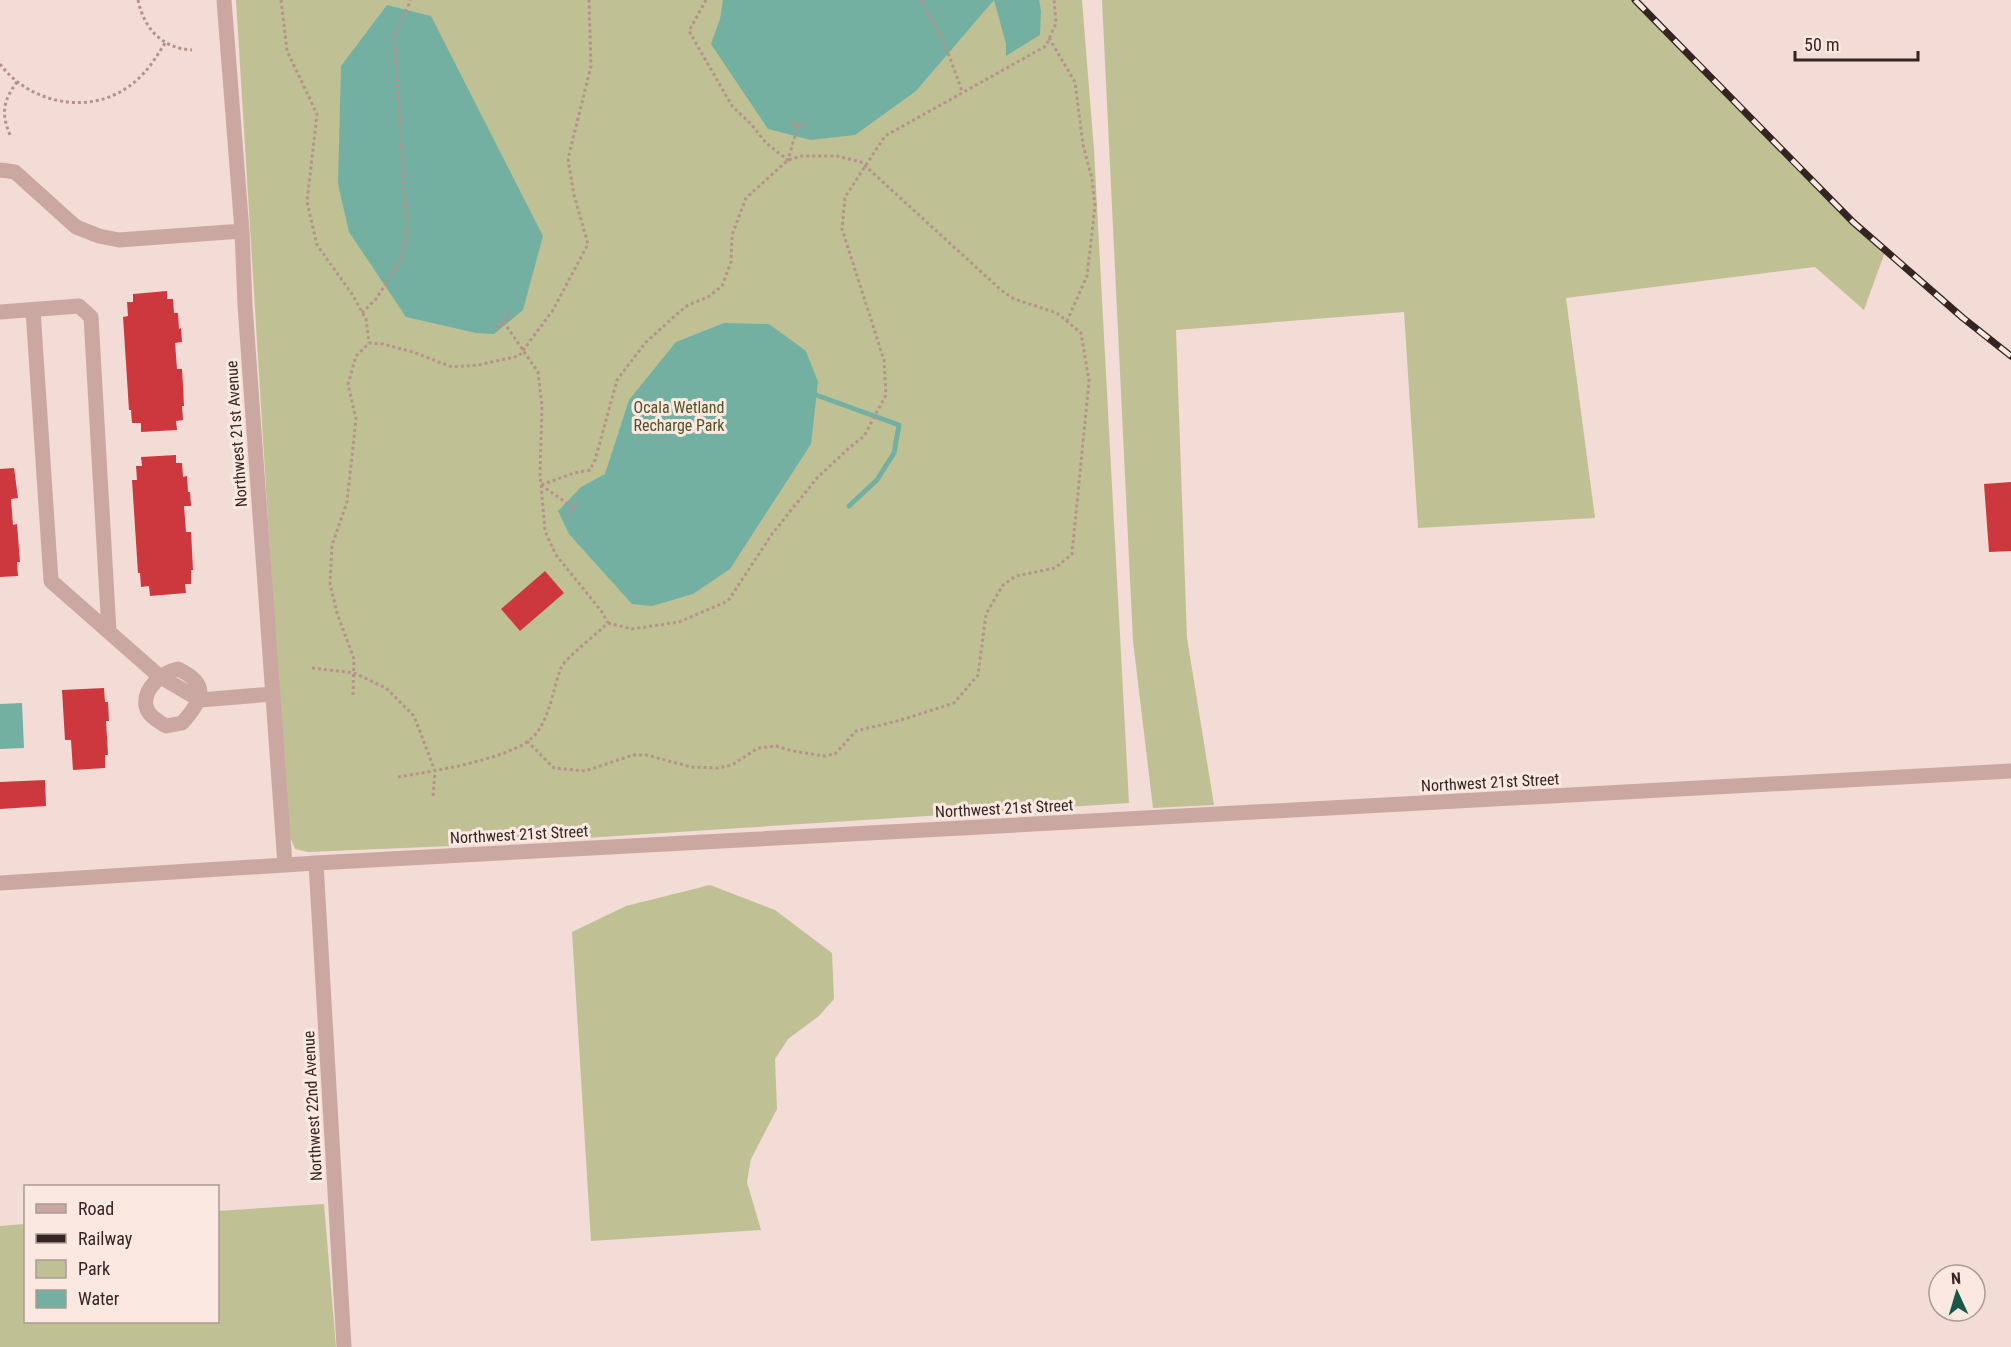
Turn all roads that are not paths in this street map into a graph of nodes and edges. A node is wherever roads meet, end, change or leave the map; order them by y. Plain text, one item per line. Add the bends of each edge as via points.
1 (224, 0) edge
2 (0, 170) edge
3 (242, 231) junction
4 (33, 310) junction
5 (0, 312) edge
6 (109, 632) junction
7 (159, 676) junction
8 (273, 694) junction
9 (200, 700) junction
10 (2011, 771) edge
11 (316, 863) junction
12 (285, 865) junction
13 (0, 883) edge
14 (344, 1347) edge

1 - 3 street, Northwest 21st Avenue
2 - 3 street via 15,172 76,227 99,236 119,240
3 - 8 street, Northwest 21st Avenue
4 - 5 street
4 - 6 street via 51,580
4 - 6 street via 79,306 91,317
6 - 7 street
7 - 9 street
7 - 9 street via 146,705 152,717 166,726 182,723
8 - 9 street
8 - 12 street, Northwest 21st Avenue
10 - 11 street, Northwest 21st Street
11 - 12 street, Northwest 21st Street
11 - 14 street, Northwest 22nd Avenue
12 - 13 street, Northwest 21st Street

